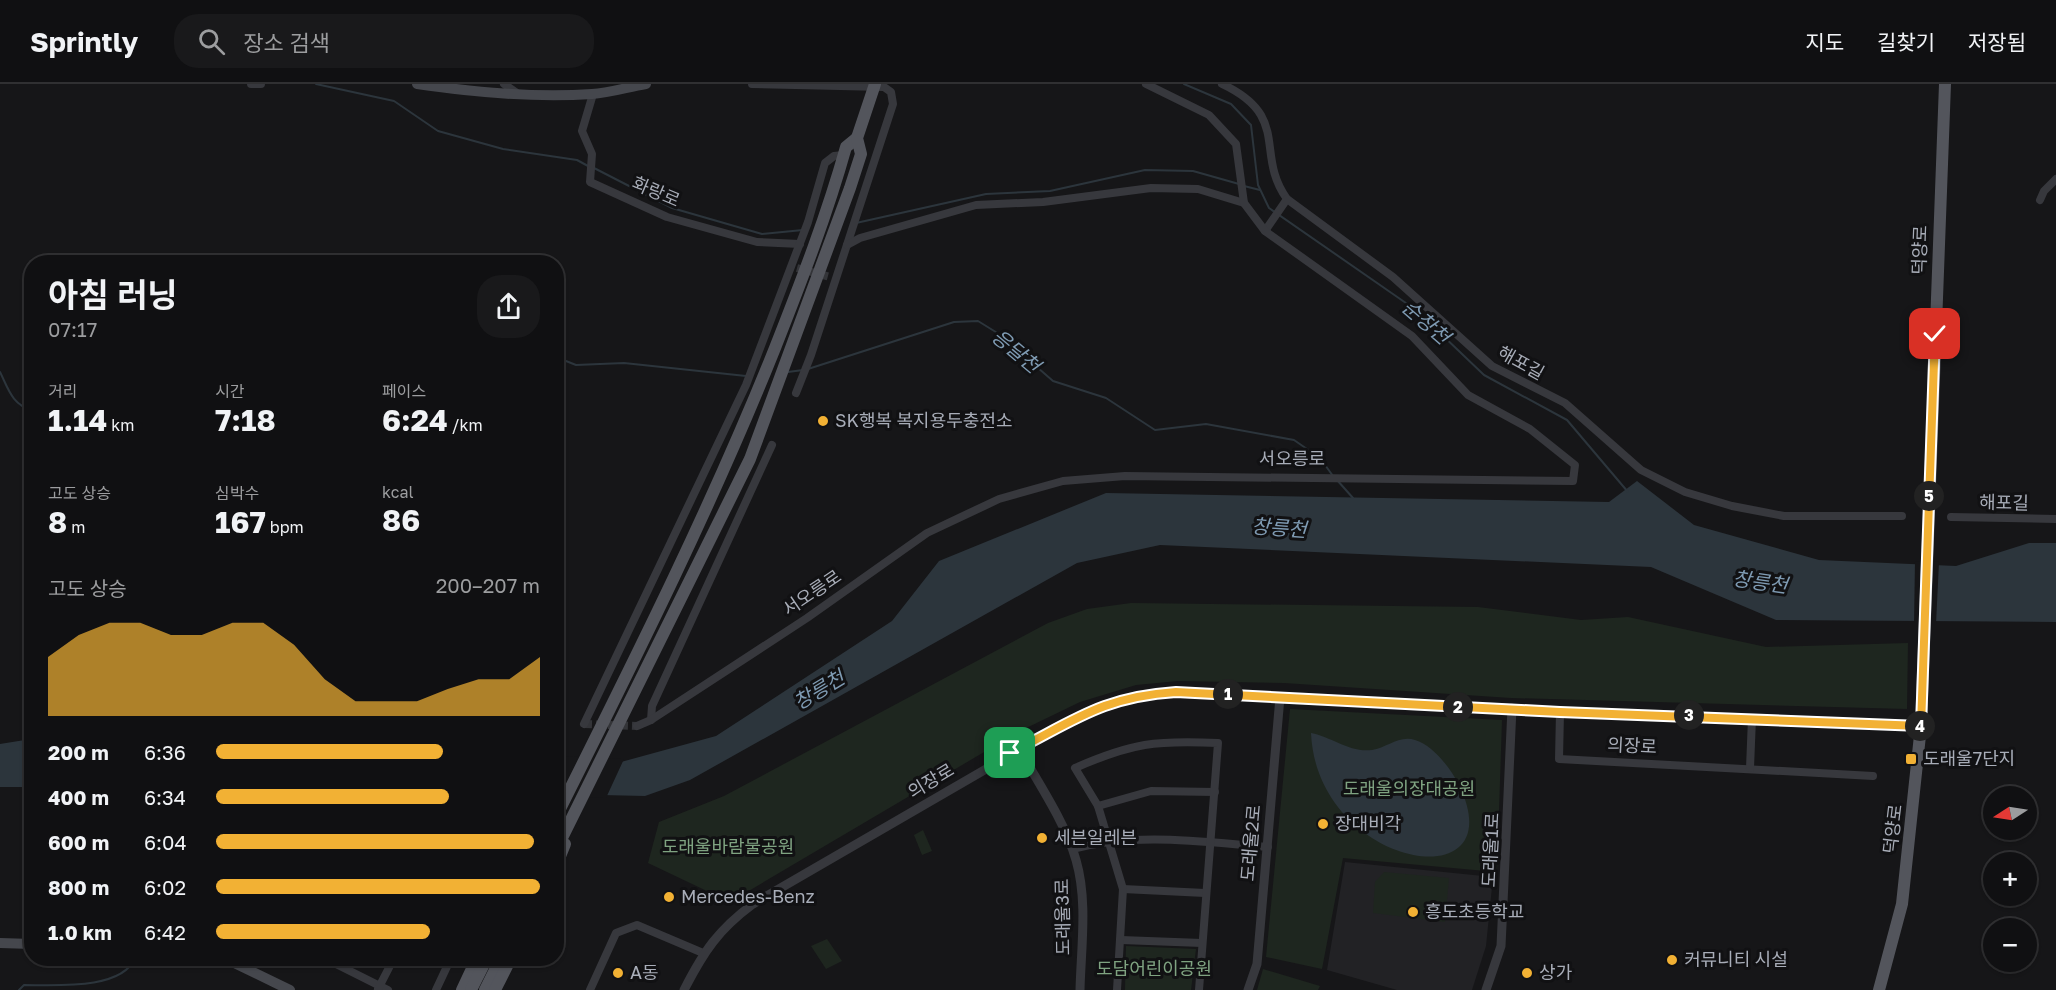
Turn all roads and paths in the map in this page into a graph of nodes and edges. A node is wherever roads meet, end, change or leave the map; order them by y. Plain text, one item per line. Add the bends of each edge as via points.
1 (251, 84) edge
2 (261, 84) edge
3 (417, 84) edge
4 (504, 84) edge
5 (646, 84) edge
6 (752, 84) edge
7 (1146, 84) edge
8 (1222, 84) edge
9 (1945, 84) edge
10 (874, 85) edge
11 (518, 94) junction
12 (593, 94) junction
13 (857, 138) junction
14 (843, 155) junction
15 (2056, 179) edge
16 (1243, 200) junction
17 (2040, 200) dead end
18 (1285, 202) junction
19 (1268, 228) junction
20 (801, 241) junction
21 (847, 245) junction
22 (795, 393) dead end
23 (772, 445) dead end
24 (1902, 516) dead end
25 (1951, 517) dead end
26 (2056, 519) edge
27 (1280, 697) junction
28 (1512, 708) junction
29 (1560, 712) junction
30 (1752, 718) junction
31 (651, 720) junction
32 (584, 724) dead end
33 (637, 726) tunnel mouth
34 (1921, 726) junction
35 (1019, 749) junction
36 (1750, 768) junction
37 (1873, 776) dead end
38 (1215, 792) junction
39 (564, 801) edge
40 (1098, 806) junction
41 (567, 830) junction
42 (564, 835) edge
43 (1111, 842) junction
44 (1212, 843) junction
45 (1268, 847) junction
46 (1072, 849) junction
47 (564, 850) edge
48 (1123, 889) junction
49 (1205, 893) junction
50 (1121, 940) junction
51 (0, 943) edge
52 (1202, 943) junction
53 (24, 944) edge
54 (703, 953) junction
55 (240, 966) edge
56 (345, 966) edge
57 (390, 966) edge
58 (447, 966) edge
59 (473, 966) edge
60 (483, 966) edge
61 (497, 966) edge
62 (507, 966) edge
63 (378, 988) edge
64 (290, 990) edge
65 (388, 990) edge
66 (436, 990) edge
67 (462, 990) edge
68 (471, 990) edge
69 (485, 990) edge
70 (495, 990) edge
71 (590, 990) edge
72 (684, 990) edge
73 (1080, 990) edge
74 (1117, 990) edge
75 (1199, 990) edge
76 (1248, 990) edge
77 (1486, 990) edge
78 (1879, 990) edge

1 - 2 street
3 - 11 main road
4 - 11 street
5 - 12 main road
6 - 10 street
7 - 16 street via 1209,115 1236,144
8 - 18 street, 해포길 via 1256,107 1268,127 1276,184
9 - 34 main road, 덕양로
10 - 13 main road
10 - 21 street via 891,92 893,104
11 - 12 main road
12 - 20 street, 화랑로 via 582,131 591,154 590,182 667,217 757,242
13 - 14 main road
13 - 41 main road via 861,154 750,459
14 - 20 street via 825,162
14 - 39 main road via 826,214 761,383 665,597
15 - 17 street
16 - 19 street, 서오릉로
16 - 21 street via 1198,189 1151,188 1043,202 976,205
18 - 19 street
18 - 24 street, 해포길 via 1393,277 1492,366 1565,403 1641,470 1685,492 1784,516
19 - 31 street, 서오릉로 via 1412,336 1468,395 1530,429 1575,465 1573,481 1125,476 1063,481 999,499 927,533 807,618
20 - 32 street via 748,381
21 - 22 street
23 - 31 street via 652,706
25 - 26 street, 해포길
27 - 28 street, 의장로
27 - 35 street, 의장로 via 1176,692 1137,695 1085,712
27 - 45 street, 도래울2로
28 - 29 street, 의장로
28 - 77 street, 도래울1로 via 1501,946
29 - 30 street, 의장로
29 - 36 street, 의장로 via 1559,759
30 - 34 street, 의장로
30 - 36 street
31 - 33 street, 서오릉로
34 - 78 main road, 덕양로 via 1902,904
35 - 46 street, 도래울3로
35 - 54 street, 의장로 via 753,904 730,921
36 - 37 street, 의장로
38 - 40 street via 1151,791
38 - 40 street via 1218,743 1153,743 1116,750 1075,768
38 - 44 street
40 - 43 street
41 - 42 main road
41 - 47 main road
43 - 44 street via 1166,839
43 - 46 street
43 - 48 street
44 - 45 street
44 - 49 street
45 - 76 street, 도래울2로 via 1257,964
46 - 73 street, 도래울3로 via 1082,903
48 - 49 street
48 - 50 street
49 - 52 street
50 - 52 street
50 - 74 street
51 - 53 main road
52 - 75 street
54 - 71 street via 637,925 627,928 616,933
54 - 72 street, 의장로
55 - 64 main road
56 - 63 street
57 - 63 street
58 - 66 street
59 - 67 main road
60 - 68 main road
61 - 69 main road
62 - 70 main road
63 - 65 street

